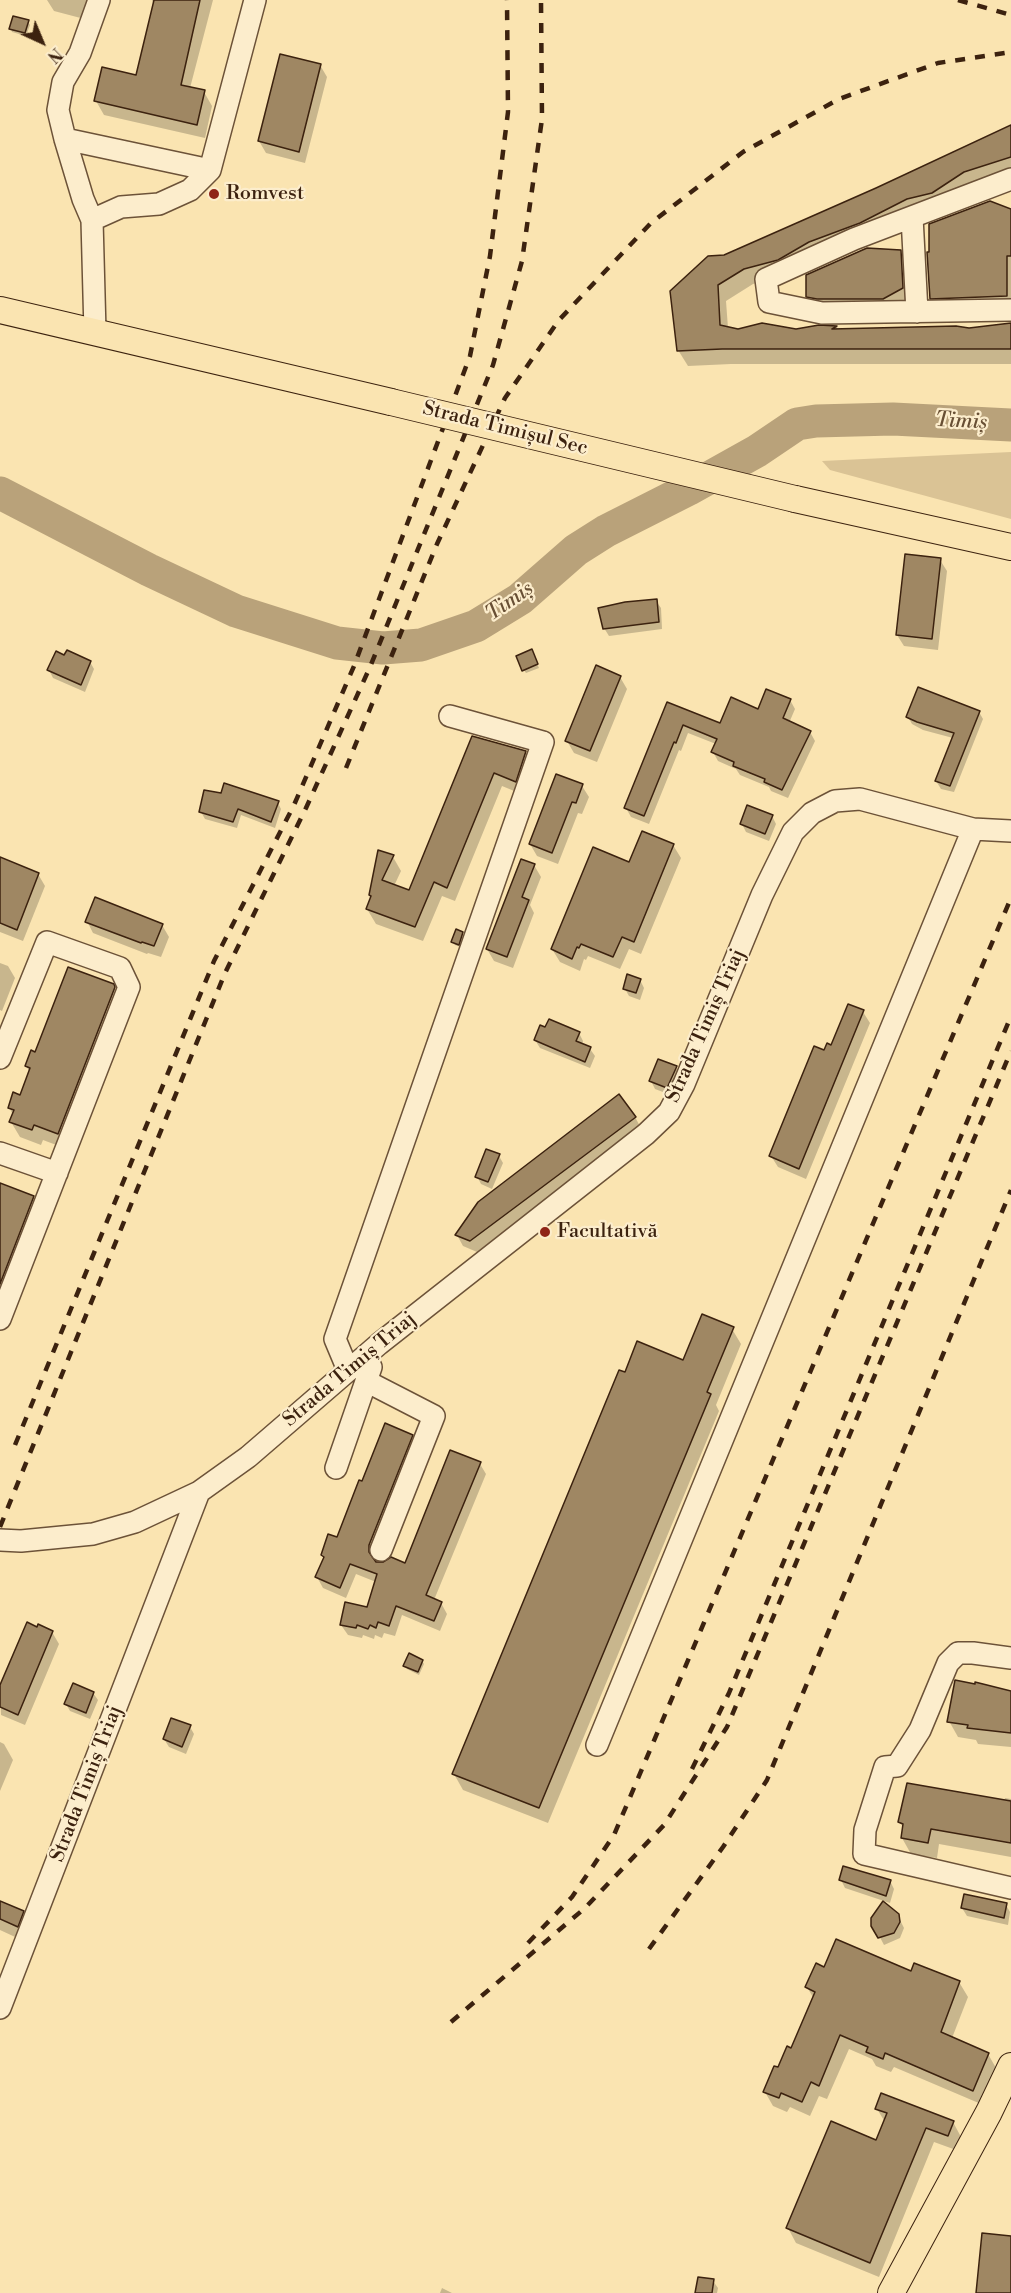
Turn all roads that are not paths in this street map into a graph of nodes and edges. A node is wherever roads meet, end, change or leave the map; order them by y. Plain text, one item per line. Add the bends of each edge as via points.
1 (99, 0) edge
2 (255, 0) edge
3 (65, 139) junction
4 (210, 170) junction
5 (1011, 179) edge
6 (912, 218) junction
7 (92, 220) junction
8 (0, 310) edge
9 (1011, 310) edge
10 (918, 312) junction
11 (95, 332) junction
12 (1011, 547) edge
13 (450, 716) dead end
14 (973, 829) junction
15 (1011, 831) edge
16 (0, 1058) edge
17 (0, 1153) edge
18 (57, 1173) junction
19 (0, 1319) edge
20 (379, 1344) junction
21 (348, 1370) junction
22 (366, 1381) junction
23 (336, 1467) dead end
24 (199, 1492) junction
25 (0, 1540) edge
26 (381, 1550) dead end
27 (1011, 1658) edge
28 (597, 1744) dead end
29 (1011, 1888) edge
30 (0, 2008) edge
31 (1011, 2066) edge
32 (891, 2293) edge

1 - 3 street via 80,53 63,82 58,111
2 - 4 street
3 - 4 street
3 - 7 street
4 - 7 street via 190,190 159,204 120,207
5 - 6 street
6 - 10 street
6 - 10 street via 766,279 769,302 822,313
7 - 11 street
8 - 11 main road, Strada Timișul Sec
9 - 10 street
11 - 12 main road, Strada Timișul Sec, bridge
13 - 21 street via 543,742 335,1339
14 - 15 street, Strada Timiș Triaj
14 - 20 street, Strada Timiș Triaj via 860,799 835,801 812,813 793,832 762,895 669,1112
14 - 28 street
16 - 18 street via 47,942 120,968 129,987
17 - 18 street
18 - 19 street
20 - 21 street, Strada Timiș Triaj
20 - 22 street
21 - 24 street, Strada Timiș Triaj via 248,1457
22 - 23 street
22 - 26 street via 434,1416
24 - 25 street, Strada Timiș Triaj via 135,1522 93,1534
24 - 30 street, Strada Timiș Triaj
27 - 29 street via 958,1653 948,1663 920,1730 897,1766 885,1767 865,1830 864,1854
31 - 32 main road

